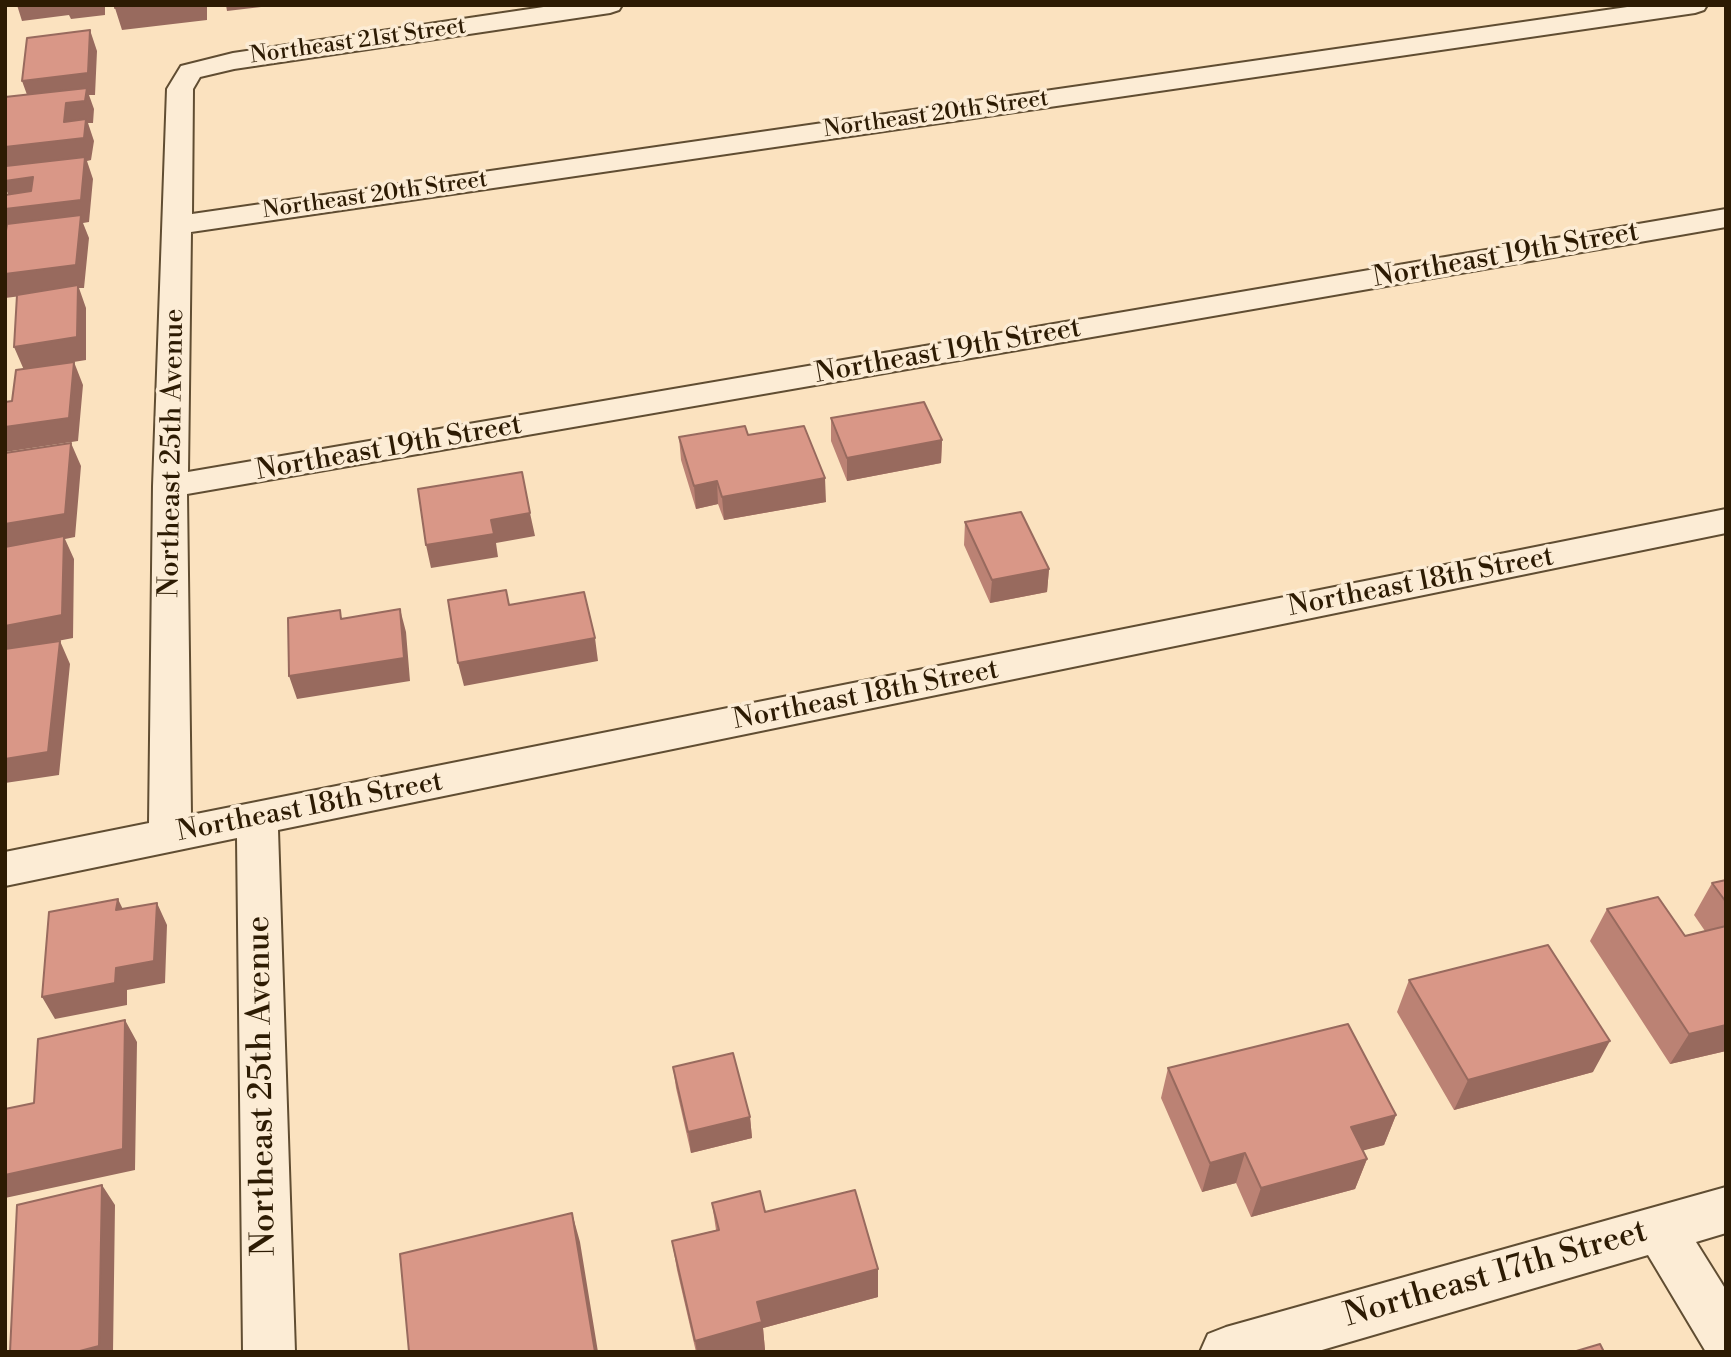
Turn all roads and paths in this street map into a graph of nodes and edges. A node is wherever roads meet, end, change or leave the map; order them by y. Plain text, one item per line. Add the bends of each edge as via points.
1 (610, 5) edge
2 (1695, 5) edge
3 (190, 72) joint
4 (1726, 218) edge
5 (177, 225) junction
6 (170, 486) junction
7 (1726, 521) edge
8 (257, 820) junction
9 (170, 836) junction
10 (5, 869) edge
11 (1726, 1210) edge
12 (1660, 1229) junction
13 (1726, 1337) edge
14 (269, 1352) edge
15 (1226, 1352) edge

1 - 3 street, Northeast 21st Street via 233,61
2 - 5 street, Northeast 20th Street
3 - 5 street, Northeast 25th Avenue via 180,89
4 - 6 street, Northeast 19th Street
5 - 6 street, Northeast 25th Avenue
6 - 9 street, Northeast 25th Avenue
7 - 8 street, Northeast 18th Street
8 - 9 street, Northeast 18th Street
8 - 14 street, Northeast 25th Avenue
9 - 10 street, Northeast 18th Street
11 - 12 street, Northeast 17th Street
12 - 13 street
12 - 15 street, Northeast 17th Street

